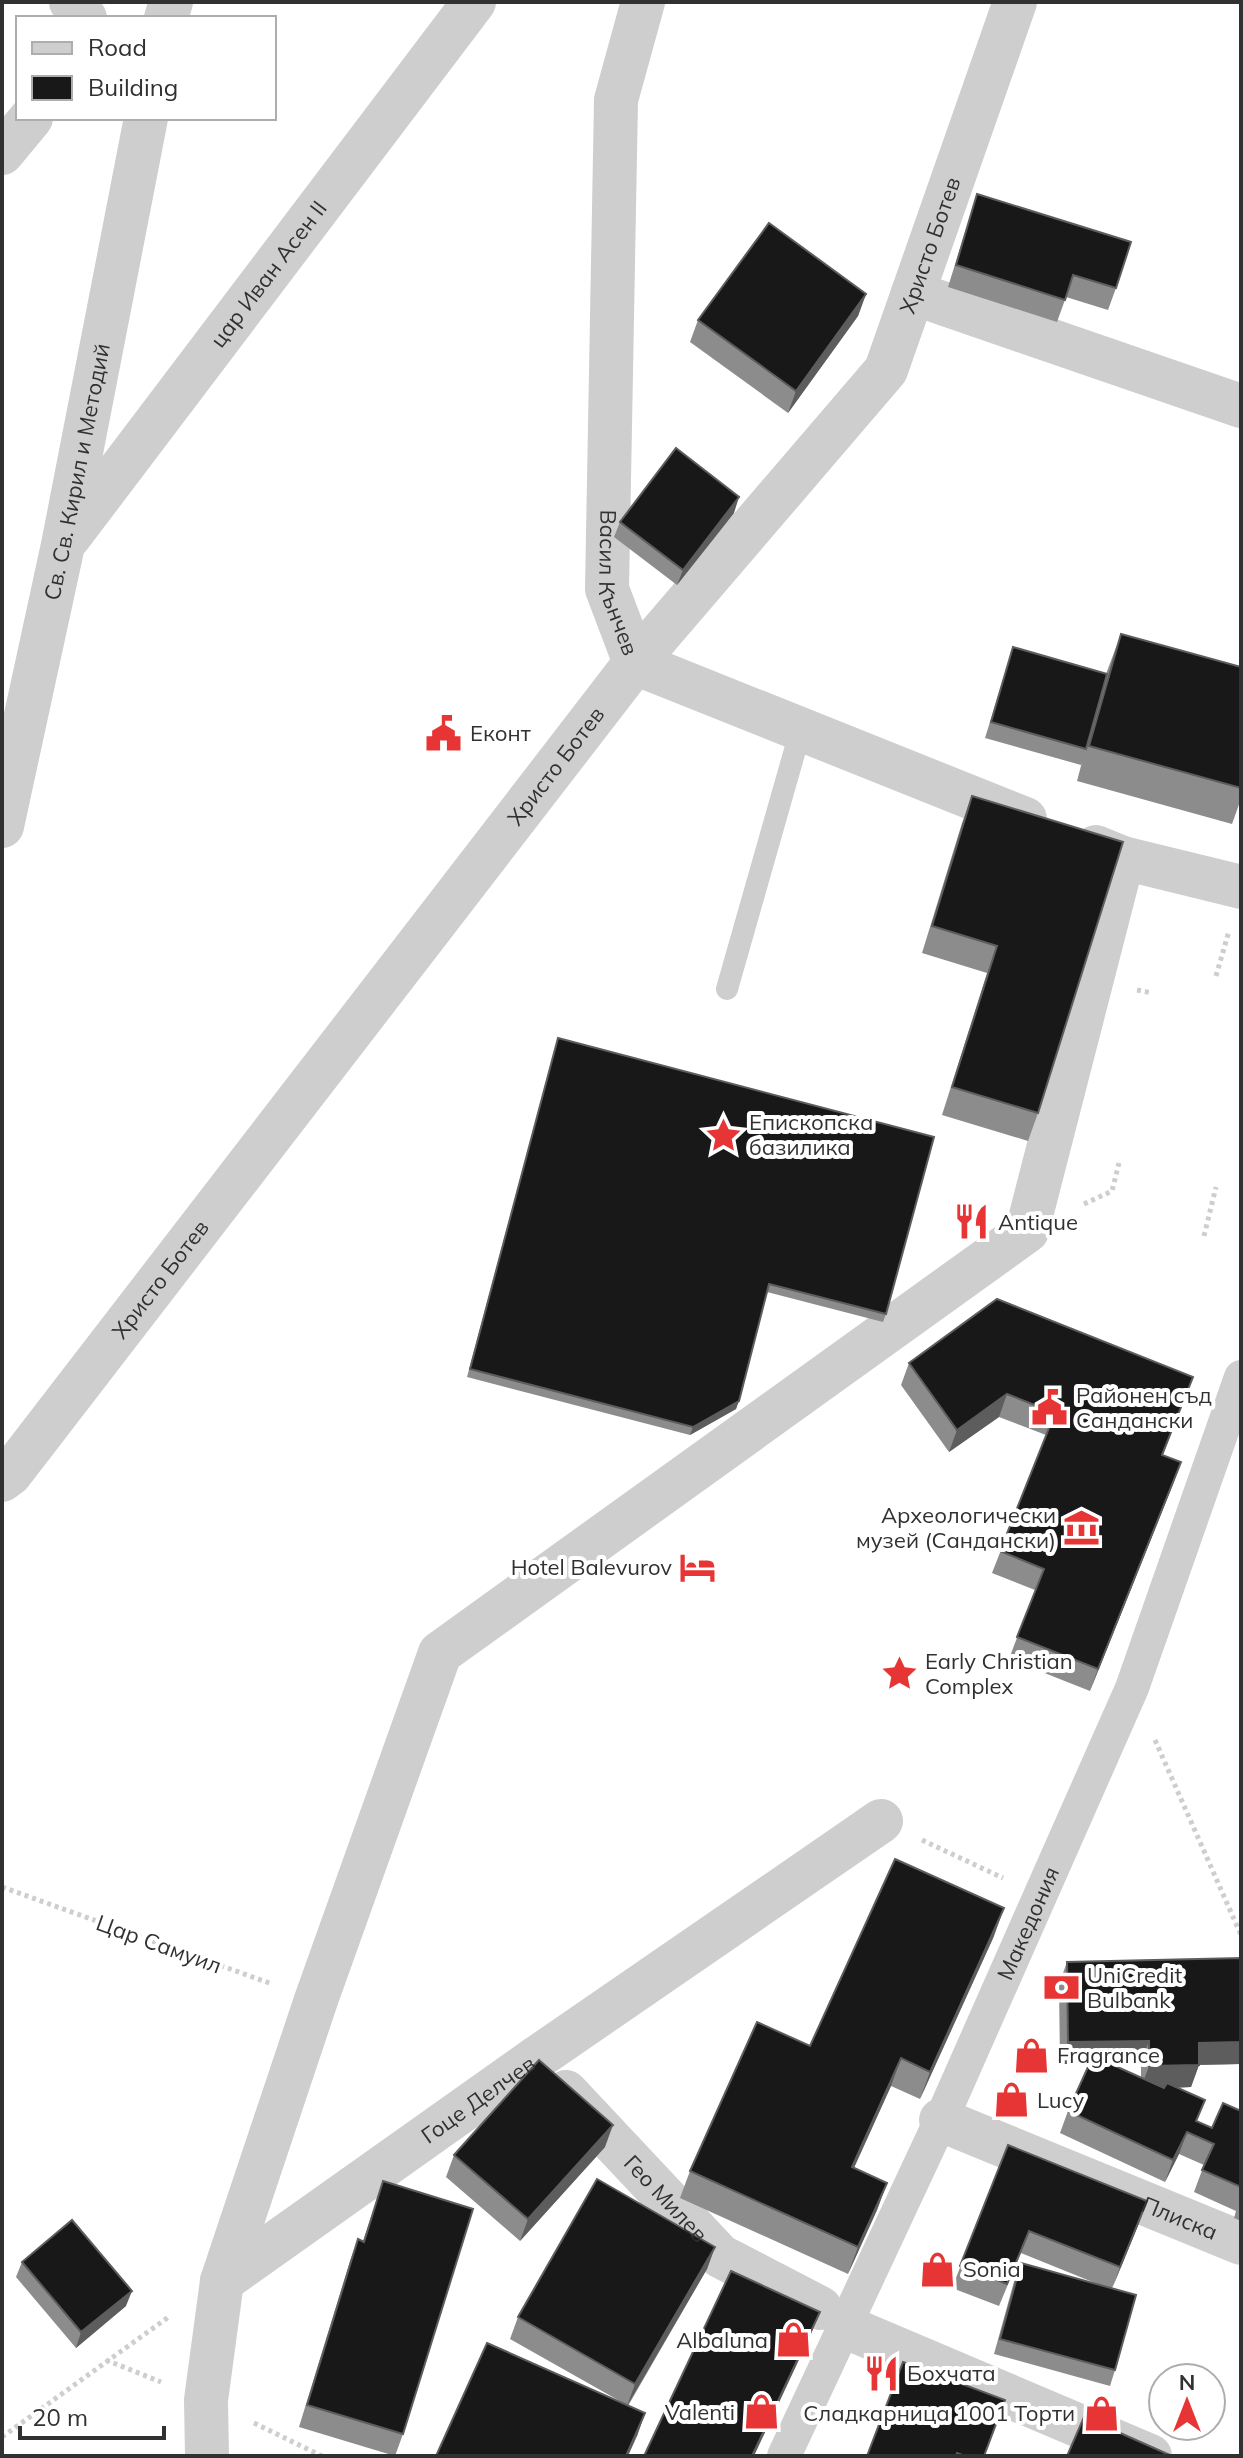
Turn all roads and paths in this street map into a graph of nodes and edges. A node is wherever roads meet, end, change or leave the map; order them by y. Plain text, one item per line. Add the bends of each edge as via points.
1 (474, 2) edge
2 (643, 2) edge
3 (1015, 2) edge
4 (29, 120) edge
5 (146, 120) edge
6 (2, 153) edge
7 (913, 293) junction
8 (1241, 406) edge
9 (63, 545) junction
10 (635, 663) junction
11 (801, 729) junction
12 (2, 826) edge
13 (1123, 858) junction
14 (1241, 887) edge
15 (727, 989) dead end
16 (1216, 1187) dead end
17 (1204, 1236) dead end
18 (1241, 1377) edge
19 (2, 1480) edge
20 (1132, 1688) junction
21 (881, 1821) joint
22 (2, 1887) edge
23 (1041, 1896) junction
24 (1241, 1935) edge
25 (316, 2000) junction
26 (535, 2059) junction
27 (941, 2120) junction
28 (1241, 2243) edge
29 (222, 2281) junction
30 (833, 2317) junction
31 (106, 2360) junction
32 (206, 2400) junction
33 (2, 2437) edge
34 (207, 2456) edge
35 (322, 2456) edge
36 (784, 2456) edge
37 (1150, 2456) edge

1 - 9 street, цар Иван Асен II
2 - 10 street, Васил Кънчев via 616,100 607,589
3 - 7 street, Христо Ботев
4 - 6 street
5 - 9 street, Св. Св. Кирил и Методий
7 - 8 street
7 - 10 street, Христо Ботев via 886,370
9 - 12 street, Св. Св. Кирил и Методий
10 - 11 street, Васил Кънчев
10 - 19 street, Христо Ботев
11 - 13 street, Васил Кънчев
11 - 15 lane
13 - 14 street, Васил Кънчев
13 - 25 street via 1027,1231 440,1653
16 - 17 path
18 - 20 street, Македония
20 - 23 street, Македония
20 - 24 path
21 - 23 path
21 - 26 street, Гоце Делчев
22 - 25 path, Цар Самуил
23 - 27 street, Македония
25 - 29 street
26 - 29 street, Гоце Делчев
26 - 30 street, Гео Милев via 720,2256
27 - 28 street, Плиска
27 - 30 street, Македония
29 - 31 path
29 - 32 street
30 - 36 street, Македония
30 - 37 street, Гео Милев
31 - 32 path
31 - 33 path
32 - 34 street
32 - 35 path

